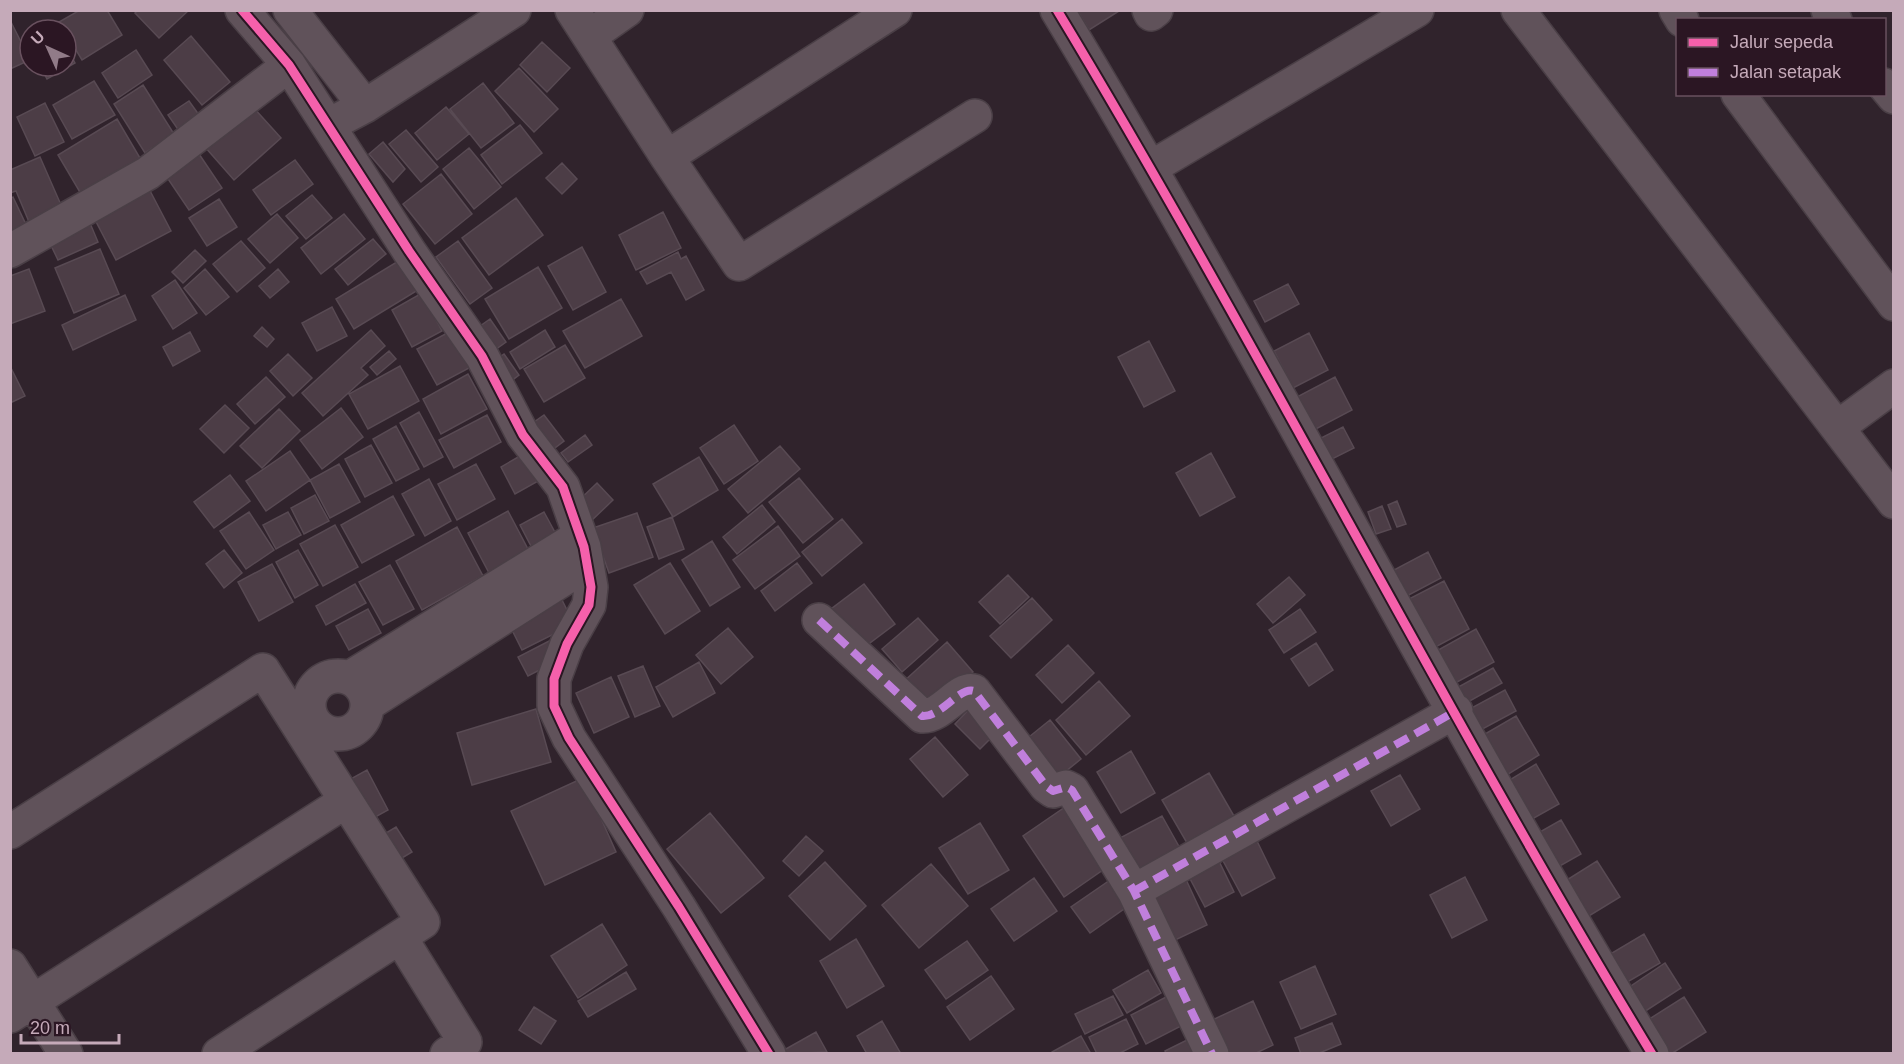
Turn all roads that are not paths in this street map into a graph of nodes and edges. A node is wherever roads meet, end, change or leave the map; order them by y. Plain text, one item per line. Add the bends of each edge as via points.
1 (290, 10) edge
2 (513, 10) edge
3 (627, 10) edge
4 (895, 10) edge
5 (1057, 10) edge
6 (1149, 10) edge
7 (1156, 10) edge
8 (1417, 10) edge
9 (1518, 10) edge
10 (244, 11) edge
11 (581, 23) edge
12 (289, 65) junction
13 (1739, 96) edge
14 (365, 106) junction
15 (975, 116) dead end
16 (329, 125) junction
17 (667, 157) junction
18 (1152, 167) junction
19 (10, 251) edge
20 (1893, 304) edge
21 (1893, 386) edge
22 (1838, 427) junction
23 (1893, 502) edge
24 (584, 550) junction
25 (819, 620) dead end
26 (349, 678) junction
27 (295, 695) junction
28 (368, 704) junction
29 (1450, 714) junction
30 (322, 743) junction
31 (346, 801) junction
32 (10, 832) edge
33 (1134, 891) junction
34 (400, 937) junction
35 (10, 966) edge
36 (22, 1009) edge
37 (66, 1053) edge
38 (219, 1053) edge
39 (447, 1053) edge
40 (769, 1053) edge
41 (1212, 1053) edge
42 (1652, 1053) edge

1 - 14 street
2 - 14 street
3 - 11 street
4 - 17 street
5 - 18 street
6 - 7 street via 1151,14
8 - 18 street
9 - 22 street
10 - 12 street
11 - 17 street
12 - 16 street
12 - 19 street via 148,173
13 - 20 street
14 - 16 street
15 - 17 street via 739,264
16 - 24 street via 482,356 523,435 562,487
18 - 29 street
21 - 22 street
22 - 23 street
24 - 26 street
24 - 28 street
24 - 40 street via 590,605 567,644 555,679 554,706 568,738 680,907
25 - 33 street via 922,716 929,716 966,691 977,693 1046,786 1053,791 1066,787 1072,790
26 - 27 street via 326,678
26 - 28 street via 365,692
27 - 30 street
27 - 32 street via 263,670
28 - 30 street via 360,725
29 - 33 street
29 - 42 street
30 - 31 street
31 - 34 street via 423,922
31 - 36 street
33 - 41 street
34 - 38 street
34 - 39 street via 465,1042
35 - 36 street
36 - 37 street

